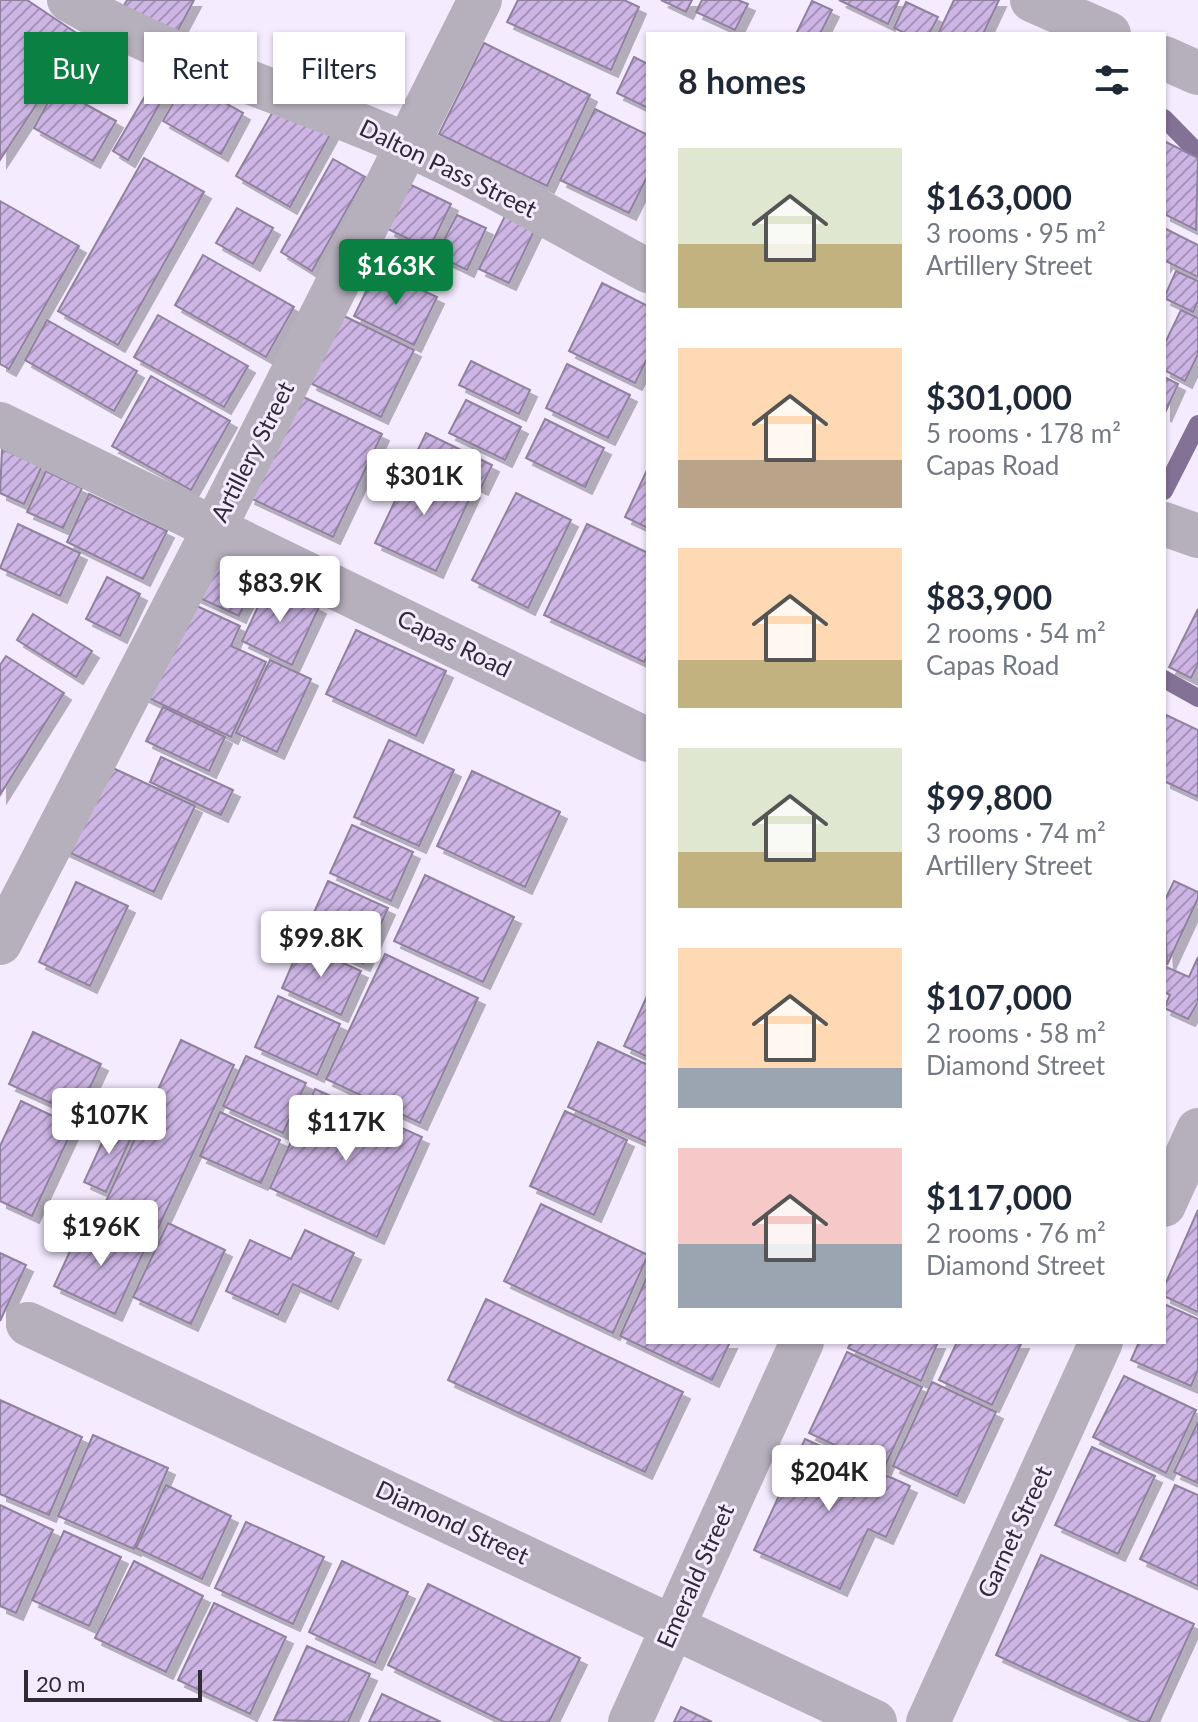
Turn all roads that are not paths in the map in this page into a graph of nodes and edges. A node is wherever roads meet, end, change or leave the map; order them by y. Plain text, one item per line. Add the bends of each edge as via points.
1 (69, 0) edge
2 (480, 0) edge
3 (1048, 8) edge
4 (1104, 32) edge
5 (1166, 59) edge
6 (1198, 73) edge
7 (407, 145) junction
8 (646, 270) edge
9 (0, 424) edge
10 (215, 527) junction
11 (646, 739) edge
12 (0, 943) edge
13 (1198, 1130) edge
14 (1166, 1201) edge
15 (28, 1324) dead end
16 (801, 1344) edge
17 (1100, 1344) edge
18 (673, 1627) junction
19 (630, 1722) edge
20 (875, 1722) edge
21 (928, 1722) edge

1 - 7 street, Dalton Pass Street via 200,65
2 - 7 street, Artillery Street
3 - 4 street
5 - 6 street
7 - 8 street, Dalton Pass Street
7 - 10 street, Artillery Street
9 - 10 street, Capas Road
10 - 11 street, Capas Road
10 - 12 street, Artillery Street
13 - 14 street
15 - 18 street, Diamond Street
16 - 18 street, Emerald Street
17 - 21 street, Garnet Street
18 - 19 street, Emerald Street
18 - 20 street, Diamond Street

